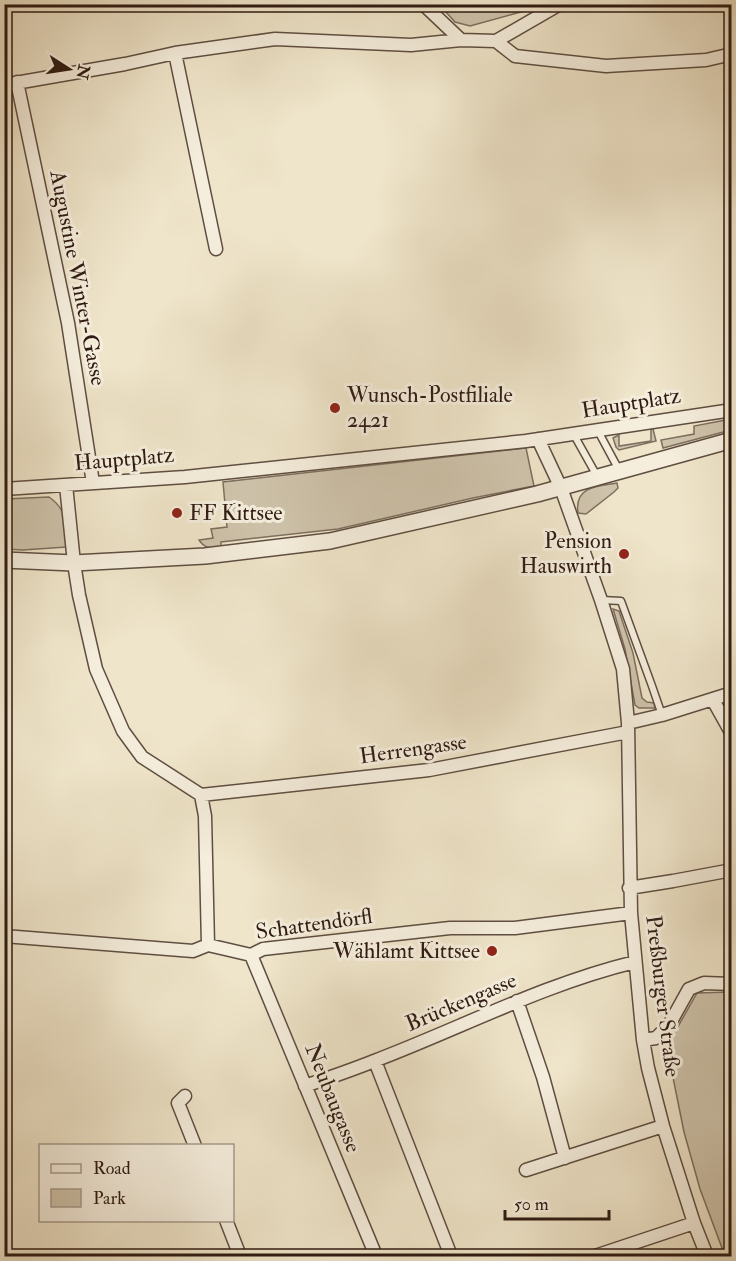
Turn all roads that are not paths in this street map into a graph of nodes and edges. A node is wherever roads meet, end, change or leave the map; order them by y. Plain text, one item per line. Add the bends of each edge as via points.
1 (423, 4) edge
2 (560, 4) edge
3 (461, 40) junction
4 (496, 40) junction
5 (175, 53) junction
6 (732, 54) edge
7 (11, 84) edge
8 (216, 249) dead end
9 (732, 411) edge
10 (598, 431) junction
11 (574, 435) junction
12 (538, 439) junction
13 (732, 440) edge
14 (620, 471) junction
15 (598, 478) junction
16 (93, 483) junction
17 (66, 485) junction
18 (561, 488) junction
19 (4, 489) edge
20 (4, 560) edge
21 (74, 563) junction
22 (601, 600) junction
23 (732, 693) edge
24 (713, 700) junction
25 (662, 715) junction
26 (727, 719) edge
27 (628, 727) junction
28 (732, 734) edge
29 (201, 795) junction
30 (732, 870) edge
31 (629, 888) junction
32 (631, 913) junction
33 (4, 936) edge
34 (208, 945) junction
35 (251, 955) junction
36 (634, 962) junction
37 (732, 984) edge
38 (517, 1001) junction
39 (643, 1040) junction
40 (375, 1061) junction
41 (305, 1086) junction
42 (185, 1096) dead end
43 (663, 1126) junction
44 (194, 1144) edge
45 (565, 1158) junction
46 (526, 1170) dead end
47 (226, 1222) edge
48 (694, 1223) junction
49 (240, 1257) edge
50 (376, 1257) edge
51 (451, 1257) edge
52 (595, 1257) edge
53 (707, 1257) edge

1 - 3 street
2 - 4 street
3 - 4 street
3 - 5 street via 411,45 275,39
4 - 6 street via 515,56 606,66 706,60
5 - 7 street
5 - 8 street
7 - 16 street, Augustine Winter-Gasse via 68,322
9 - 10 street, Hauptplatz
10 - 11 street, Hauptplatz
10 - 14 lane
11 - 12 street, Hauptplatz
11 - 15 lane
12 - 16 street, Hauptplatz via 185,477
12 - 18 street
13 - 14 street
14 - 15 street
15 - 18 street
16 - 17 street, Hauptplatz
17 - 19 street
17 - 21 street, Hauptplatz
18 - 21 street via 330,541 205,556
18 - 22 street, Preßburger Straße
20 - 21 street
21 - 29 street via 96,669 123,731 142,757
22 - 25 lane via 621,602
22 - 27 street, Preßburger Straße via 623,669
23 - 24 street, Herrengasse
24 - 25 street, Herrengasse
24 - 26 street
25 - 27 street, Herrengasse
26 - 28 street
27 - 29 street, Herrengasse via 429,770
27 - 31 street, Preßburger Straße
29 - 34 street via 205,816
30 - 31 street
31 - 32 street, Preßburger Straße
32 - 35 street, Schattendörfl via 515,928 450,928 274,947
32 - 36 street, Preßburger Straße
33 - 34 street, Schattendörfl via 193,951
34 - 35 street, Schattendörfl
35 - 41 street, Neubaugasse
36 - 38 street, Brückengasse
36 - 39 street, Preßburger Straße
37 - 39 street via 704,983 688,989 669,1025 656,1038
38 - 40 street, Brückengasse
38 - 45 street
39 - 43 street, Preßburger Straße
40 - 41 street, Brückengasse
40 - 51 street
41 - 50 street, Neubaugasse
42 - 44 street via 178,1103
43 - 45 street
43 - 48 street, Preßburger Straße
45 - 46 street
47 - 49 street
48 - 52 street
48 - 53 street, Preßburger Straße

